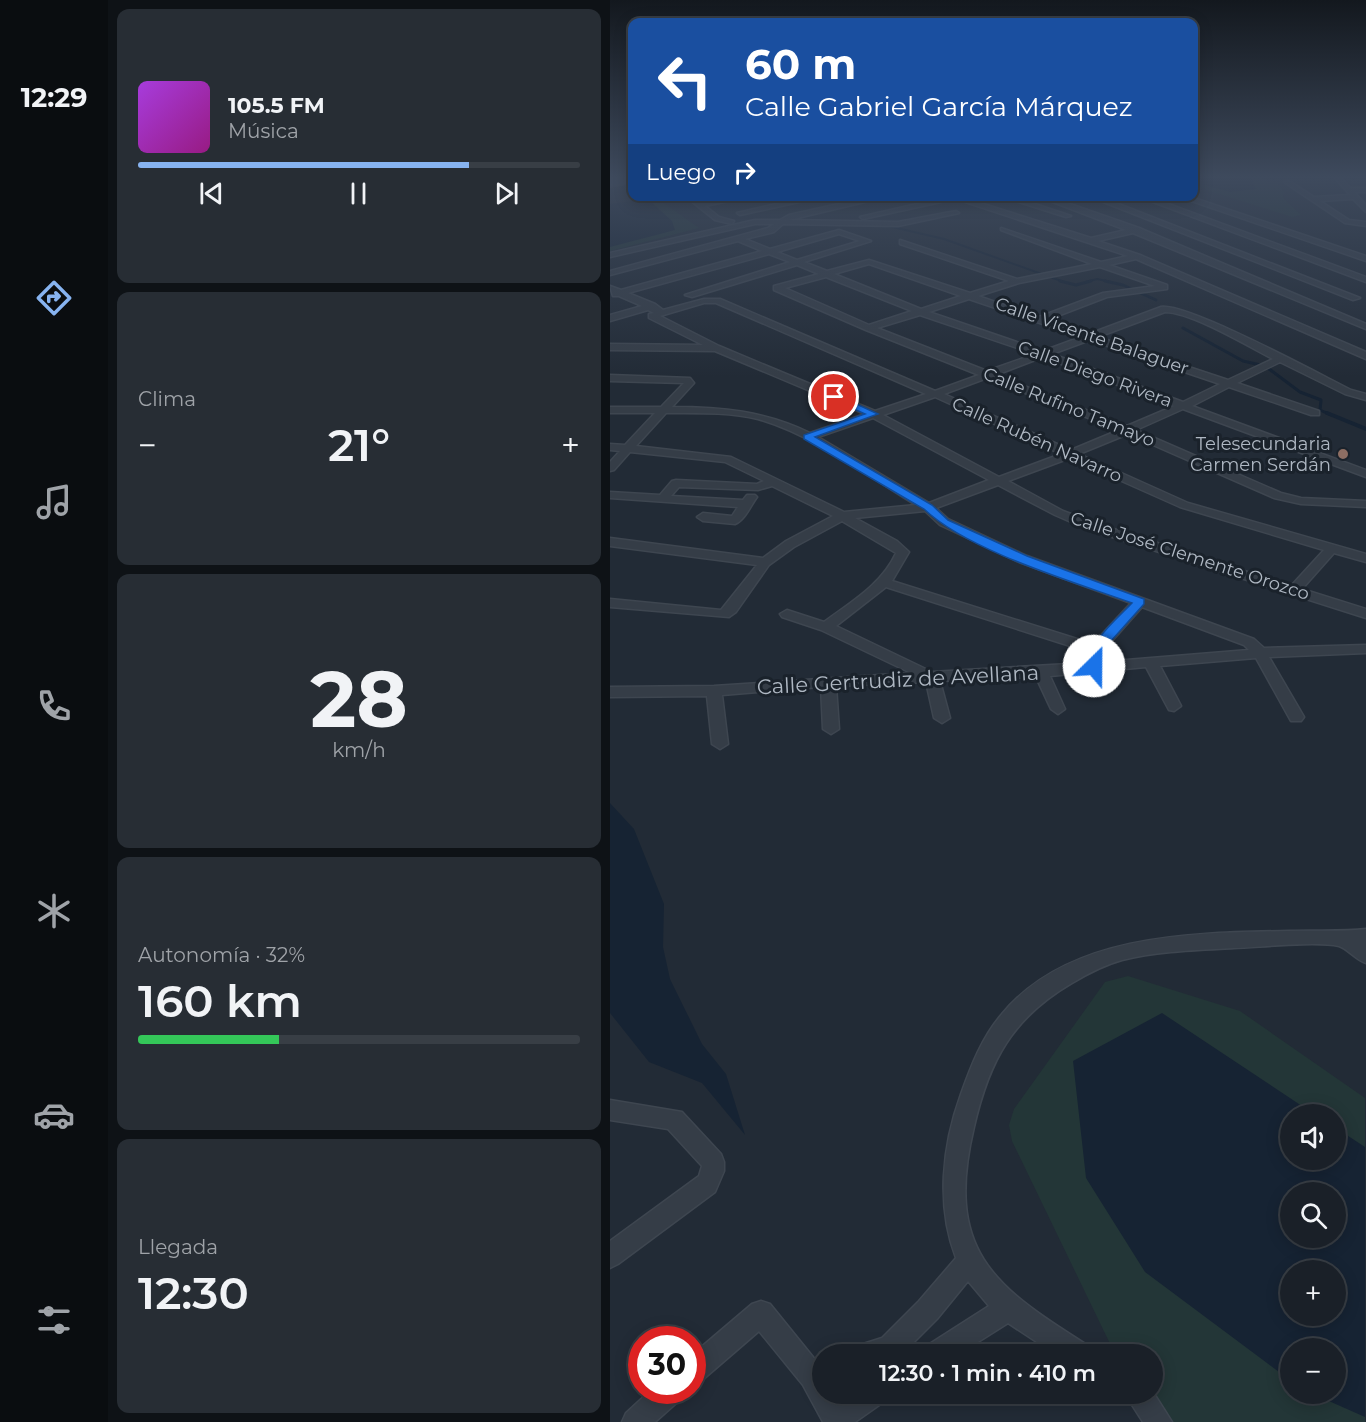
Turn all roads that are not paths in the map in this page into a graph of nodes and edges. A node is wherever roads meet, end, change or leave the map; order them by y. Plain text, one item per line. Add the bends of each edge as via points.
1 (652, 244) edge
2 (672, 244) edge
3 (725, 244) edge
4 (753, 244) edge
5 (798, 244) edge
6 (856, 244) edge
7 (910, 244) edge
8 (1045, 244) edge
9 (1100, 244) edge
10 (1167, 244) edge
11 (1217, 244) edge
12 (1269, 244) edge
13 (1323, 244) edge
14 (1343, 244) edge
15 (771, 252) junction
16 (1366, 252) edge
17 (691, 253) junction
18 (610, 255) edge
19 (1137, 257) junction
20 (1366, 259) edge
21 (1258, 260) junction
22 (797, 263) junction
23 (1102, 265) junction
24 (1222, 267) junction
25 (824, 273) junction
26 (610, 275) edge
27 (1194, 280) junction
28 (1366, 280) edge
29 (1017, 281) junction
30 (1164, 287) junction
31 (610, 288) edge
32 (615, 294) edge
33 (1366, 294) edge
34 (972, 296) junction
35 (1356, 298) junction
36 (1345, 301) dead end
37 (1334, 305) dead end
38 (647, 307) junction
39 (1323, 308) junction
40 (921, 312) junction
41 (662, 313) junction
42 (610, 318) edge
43 (1040, 319) junction
44 (1353, 322) junction
45 (869, 327) junction
46 (1366, 327) edge
47 (1318, 334) junction
48 (1093, 336) junction
49 (610, 347) edge
50 (716, 348) junction
51 (1044, 354) junction
52 (1366, 356) edge
53 (1280, 359) junction
54 (988, 373) junction
55 (610, 378) edge
56 (1230, 382) junction
57 (935, 394) junction
58 (1366, 397) edge
59 (1183, 406) junction
60 (610, 410) edge
61 (664, 412) junction
62 (1315, 413) dead end
63 (873, 414) junction
64 (1128, 430) junction
65 (808, 437) junction
66 (610, 447) edge
67 (630, 447) junction
68 (1069, 455) junction
69 (610, 468) edge
70 (1366, 474) edge
71 (1002, 480) junction
72 (764, 485) junction
73 (610, 495) edge
74 (664, 497) junction
75 (747, 504) junction
76 (1366, 504) edge
77 (928, 507) junction
78 (842, 516) junction
79 (703, 517) dead end
80 (610, 542) edge
81 (1332, 548) junction
82 (1366, 558) edge
83 (766, 562) junction
84 (883, 582) junction
85 (1294, 590) junction
86 (1140, 602) junction
87 (610, 603) edge
88 (787, 614) dead end
89 (1366, 614) edge
90 (826, 627) junction
91 (1366, 649) edge
92 (1096, 650) junction
93 (1260, 652) junction
94 (1150, 661) junction
95 (1094, 666) junction
96 (1041, 672) junction
97 (932, 678) junction
98 (828, 682) junction
99 (714, 691) junction
100 (610, 692) edge
101 (1174, 706) dead end
102 (1058, 710) dead end
103 (1296, 717) dead end
104 (942, 718) dead end
105 (831, 729) dead end
106 (720, 744) dead end
107 (1366, 937) edge
108 (1342, 938) junction
109 (1366, 955) edge
110 (610, 1110) edge
111 (610, 1256) edge
112 (969, 1261) junction
113 (1008, 1309) junction
114 (893, 1344) edge
115 (953, 1344) edge
116 (1062, 1344) edge
117 (706, 1360) edge
118 (812, 1367) edge
119 (656, 1404) edge
120 (830, 1404) edge
121 (859, 1404) edge
122 (1146, 1404) edge
123 (837, 1421) edge
124 (635, 1422) edge
125 (1159, 1422) edge

1 - 18 street
2 - 17 street
3 - 17 street
4 - 15 street, Calle Diego Rivera
5 - 15 street
6 - 22 street
7 - 29 street
8 - 23 street
9 - 19 street
10 - 24 street
11 - 21 street
12 - 28 street
13 - 20 street
14 - 16 street
15 - 22 street, Calle Diego Rivera
15 - 32 street
17 - 26 street
19 - 23 street
19 - 27 street
21 - 24 street
21 - 35 street
22 - 25 street, Calle Diego Rivera
22 - 38 street
23 - 29 street
23 - 30 street
24 - 39 street
25 - 34 street, Calle Vicente Balaguer via 867,262
25 - 40 street, Calle Diego Rivera
25 - 45 street, Calle Rufino Tamayo via 777,288
27 - 30 street
27 - 47 street
29 - 34 street
30 - 43 street via 1106,295
31 - 32 street
32 - 38 street
33 - 35 street
34 - 40 street
34 - 43 street, Calle Vicente Balaguer
35 - 36 street
37 - 39 street
38 - 41 street
38 - 42 street
39 - 44 street
40 - 45 street
40 - 51 street, Calle Diego Rivera
41 - 50 street, Calle José Clemente Orozco via 652,316
41 - 57 street, Calle Rubén Navarro via 717,301
43 - 48 street, Calle Vicente Balaguer
44 - 46 street
44 - 47 street
45 - 54 street, Calle Rufino Tamayo
47 - 52 street
48 - 51 street
48 - 53 street via 1173,309
48 - 56 street, Calle Vicente Balaguer
49 - 50 street
50 - 63 street, Calle José Clemente Orozco
51 - 54 street
51 - 59 street, Calle Diego Rivera
53 - 56 street
53 - 58 street
54 - 57 street
54 - 64 street, Calle Rufino Tamayo
55 - 61 street via 690,383
56 - 59 street
56 - 62 street, Calle Vicente Balaguer
57 - 63 street
57 - 68 street, Calle Rubén Navarro
59 - 64 street
59 - 70 street, Calle Diego Rivera
60 - 61 street
61 - 65 street via 760,416
61 - 67 street
63 - 65 street
63 - 71 street, Calle José Clemente Orozco
64 - 68 street
64 - 76 street, Calle Rufino Tamayo via 1278,496
65 - 77 street
66 - 67 street
67 - 69 street
67 - 72 street via 727,459
68 - 71 street
68 - 81 street, Calle Rubén Navarro via 1184,506
71 - 77 street
71 - 85 street, Calle José Clemente Orozco via 1059,513 1091,526
72 - 74 street via 676,483
72 - 75 street
72 - 78 street
73 - 74 street
74 - 75 street
75 - 79 street via 735,520
77 - 78 street
77 - 86 street via 944,522 1023,559
78 - 83 street
78 - 84 street via 903,552
80 - 83 street
81 - 82 street, Calle Rubén Navarro
81 - 85 street
83 - 87 street via 724,614
84 - 90 street
84 - 92 street
85 - 89 street, Calle José Clemente Orozco
86 - 92 street
86 - 93 street via 1237,636
88 - 90 street
90 - 97 street
91 - 93 street, Calle Gertrudiz de Avellana
92 - 95 street
93 - 94 street, Calle Gertrudiz de Avellana
93 - 103 street
94 - 95 street, Calle Gertrudiz de Avellana
94 - 101 street
95 - 96 street, Calle Gertrudiz de Avellana
96 - 97 street, Calle Gertrudiz de Avellana
96 - 102 street
97 - 98 street, Calle Gertrudiz de Avellana
97 - 104 street
98 - 99 street, Calle Gertrudiz de Avellana
98 - 105 street
99 - 100 street, Calle Gertrudiz de Avellana
99 - 106 street
107 - 108 street
108 - 109 street
108 - 112 street via 1229,939 1113,955 1072,974 1026,1004 994,1039 965,1117 957,1157 954,1219
110 - 111 street via 674,1119 713,1162 707,1184
112 - 113 street
112 - 114 street
113 - 115 street
113 - 116 street
117 - 118 street via 761,1313
119 - 124 street
120 - 123 street
121 - 123 street
122 - 125 street

